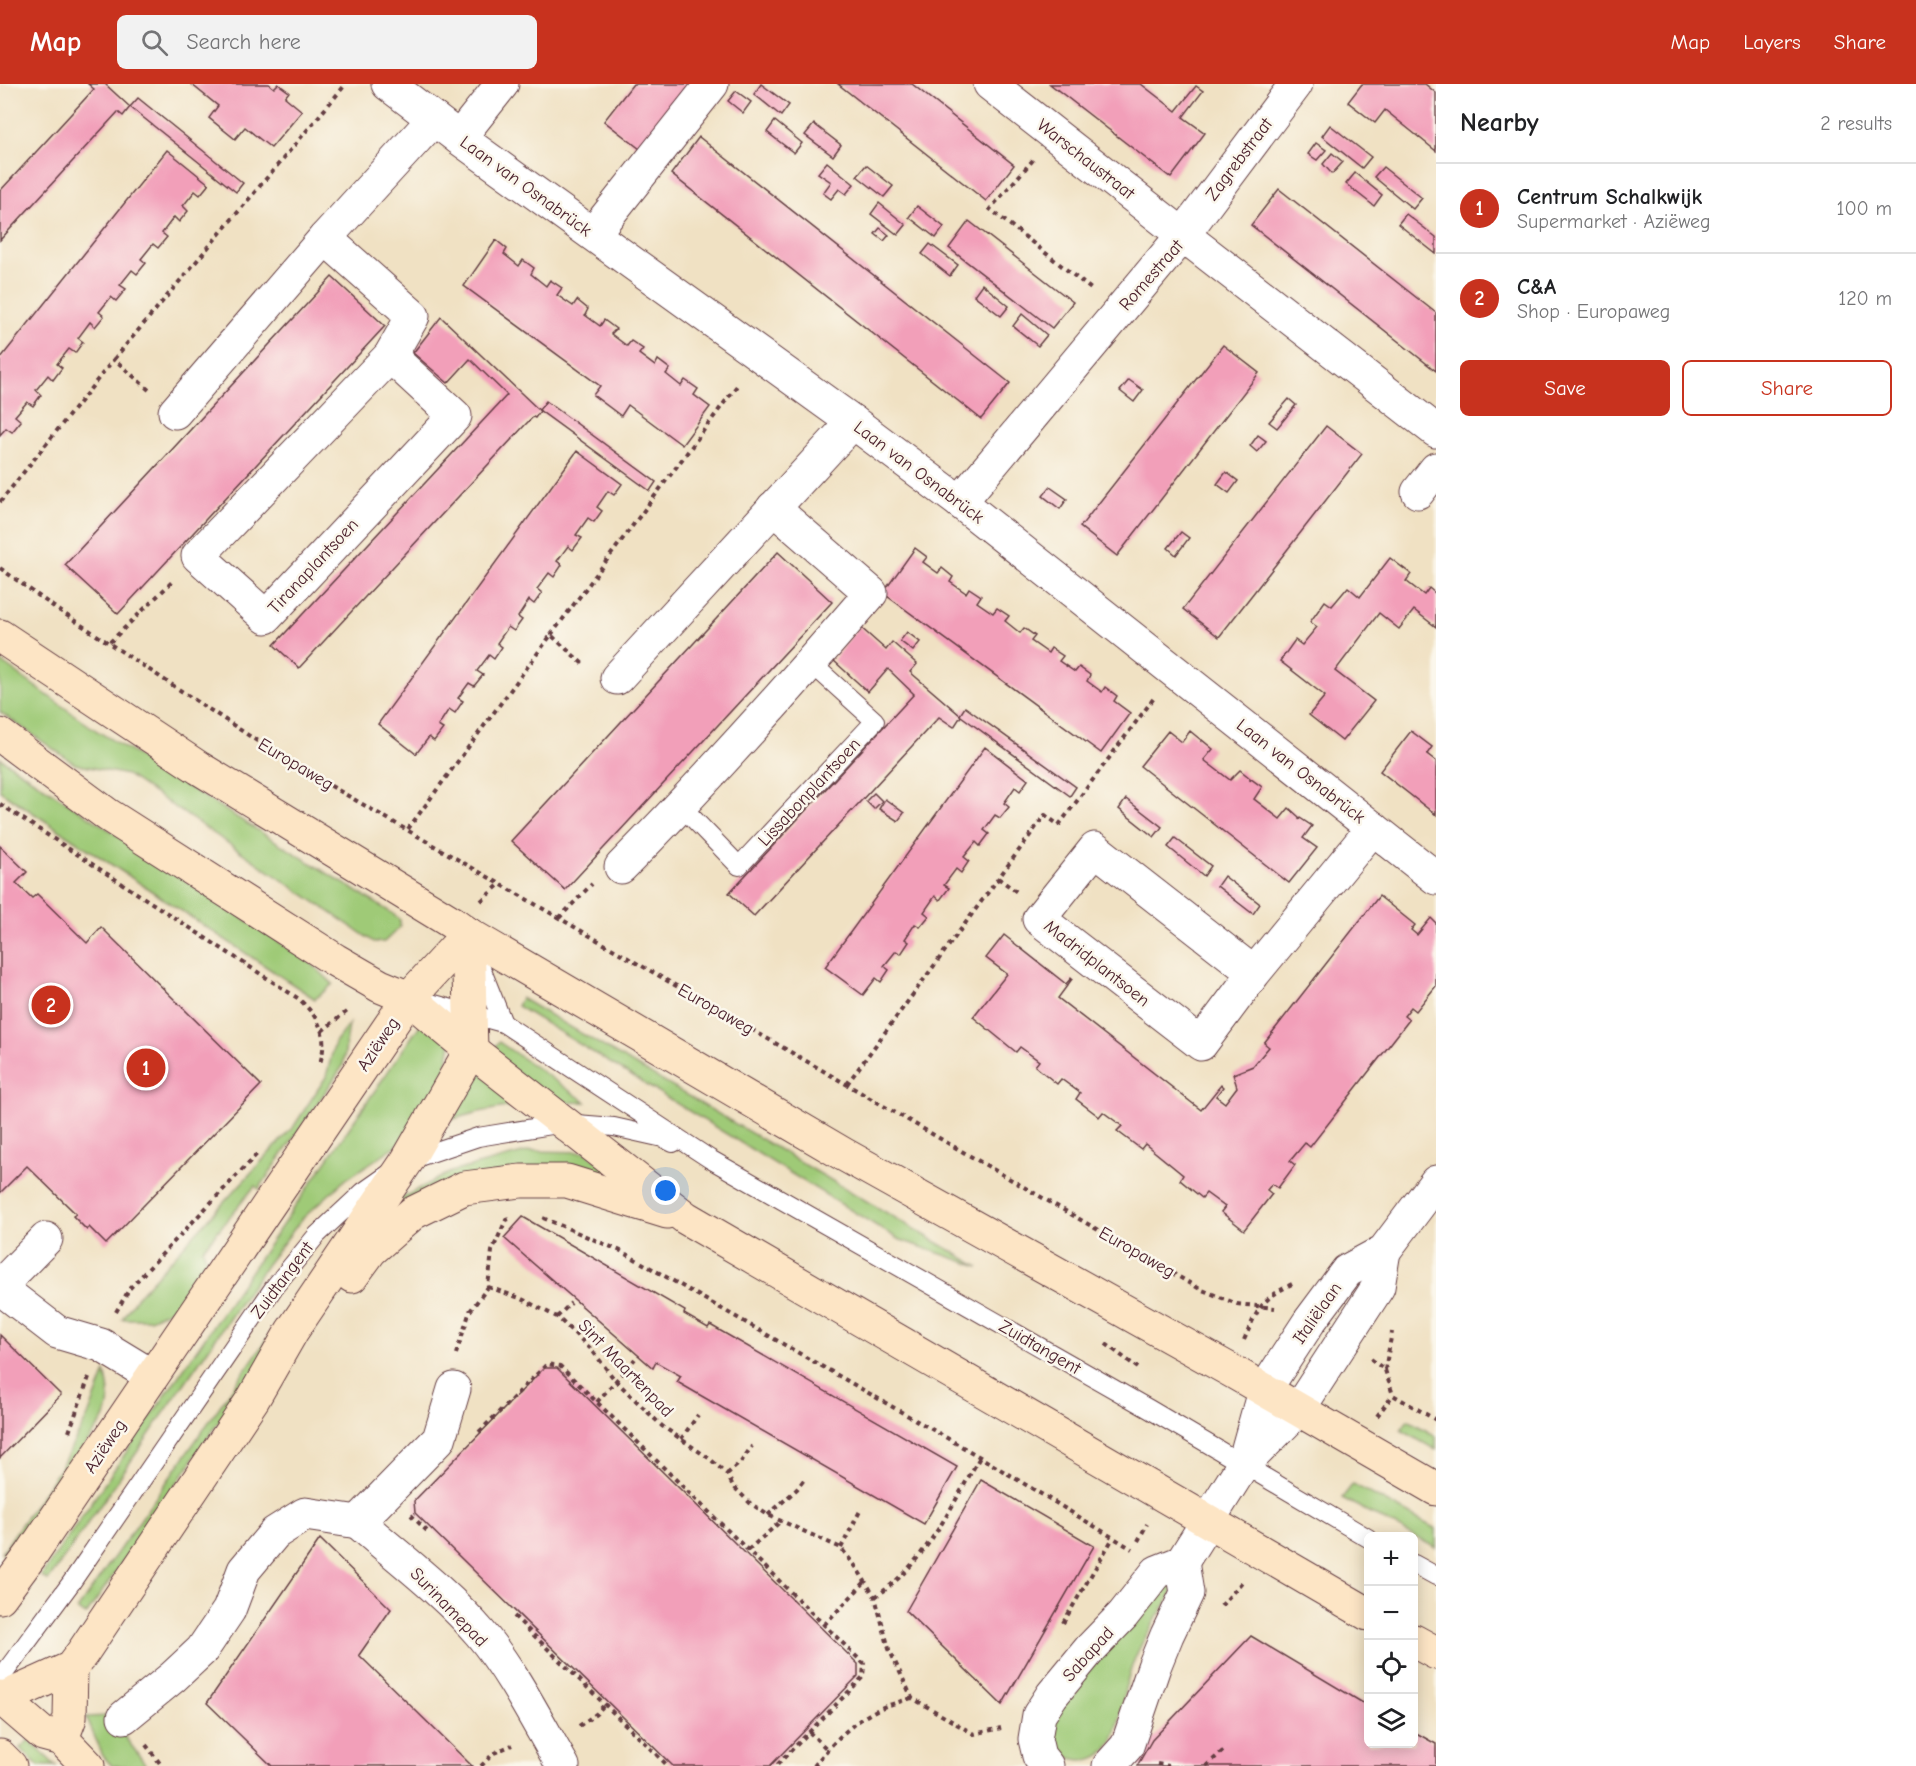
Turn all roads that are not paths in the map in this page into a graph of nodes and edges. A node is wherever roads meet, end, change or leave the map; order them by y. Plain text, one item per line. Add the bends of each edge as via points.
1 (388, 84) edge
2 (502, 84) edge
3 (712, 84) edge
4 (990, 84) edge
5 (1296, 84) edge
6 (446, 129) junction
7 (592, 234) junction
8 (1183, 234) junction
9 (325, 238) junction
10 (390, 356) junction
11 (175, 412) road end
12 (853, 422) junction
13 (1436, 431) edge
14 (960, 502) junction
15 (773, 508) junction
16 (0, 636) edge
17 (811, 663) junction
18 (617, 678) road end
19 (0, 735) edge
20 (681, 807) junction
21 (1373, 828) junction
22 (621, 867) road end
23 (1436, 878) edge
24 (468, 934) junction
25 (1254, 973) junction
26 (409, 998) junction
27 (470, 1014) junction
28 (503, 1023) junction
29 (471, 1050) junction
30 (564, 1123) junction
31 (710, 1159) junction
32 (407, 1161) junction
33 (1436, 1182) edge
34 (686, 1218) junction
35 (46, 1239) dead end
36 (1384, 1251) junction
37 (0, 1287) edge
38 (152, 1376) junction
39 (454, 1389) road end
40 (1264, 1390) junction
41 (253, 1399) junction
42 (1298, 1410) junction
43 (1243, 1465) junction
44 (1436, 1489) edge
45 (1207, 1521) junction
46 (358, 1522) junction
47 (1364, 1536) edge
48 (1182, 1563) junction
49 (1418, 1566) edge
50 (1436, 1576) edge
51 (0, 1597) edge
52 (1364, 1612) edge
53 (1418, 1644) edge
54 (1436, 1653) edge
55 (71, 1668) junction
56 (1, 1694) edge
57 (123, 1717) dead end
58 (62, 1739) junction
59 (0, 1756) edge
60 (10, 1766) edge
61 (88, 1766) edge
62 (563, 1766) edge
63 (1046, 1766) edge
64 (1109, 1766) edge

1 - 6 street, Laan van Osnabrück
2 - 6 street
3 - 7 street
4 - 8 street, Warschaustraat
5 - 8 street, Zagrebstraat
6 - 7 street, Laan van Osnabrück
6 - 9 street
7 - 12 street, Laan van Osnabrück
8 - 13 street, Romestraat
8 - 14 street, Romestraat
9 - 10 street via 413,316
9 - 11 street
10 - 10 street, Tiranaplantsoen via 455,416 266,617 198,556
12 - 14 street, Laan van Osnabrück
12 - 15 street
14 - 21 street, Laan van Osnabrück
15 - 17 street via 871,593
15 - 18 street
16 - 24 main road via 199,768
17 - 20 street
17 - 20 lane, Lissabonplantsoen via 875,721 740,866
19 - 26 main road via 128,828 335,960
20 - 22 street
21 - 23 street, Laan van Osnabrück
21 - 25 street, Madridplantsoen
24 - 26 main road, Aziëweg
24 - 27 main road
24 - 28 lane
24 - 40 main road via 843,1154
25 - 25 street, Madridplantsoen via 1201,1044 1039,919 1095,849
26 - 27 lane, Zuidtangent
26 - 29 main road
26 - 38 main road, Aziëweg
27 - 28 lane, Zuidtangent
27 - 29 main road
28 - 31 lane, Zuidtangent
29 - 30 main road
29 - 32 main road
30 - 31 lane, Zuidtangent via 614,1127 663,1138
30 - 32 lane, Zuidtangent via 478,1137
30 - 34 main road
31 - 43 lane, Zuidtangent
32 - 41 main road via 292,1331
32 - 56 lane, Zuidtangent via 363,1192 317,1235 275,1286 65,1591
33 - 36 street, Italiëlaan
34 - 41 main road via 567,1181 520,1180 464,1188 413,1213 370,1250 306,1339
34 - 45 main road
35 - 37 street
36 - 40 street, Italiëlaan via 1347,1271
36 - 42 street, Italiëlaan via 1378,1287
37 - 38 street via 57,1332 101,1345
38 - 51 main road, Aziëweg
39 - 46 street via 439,1439
40 - 42 main road
40 - 43 street, Italiëlaan
41 - 55 main road
42 - 43 street, Italiëlaan
42 - 44 main road
43 - 45 street
43 - 47 lane, Zuidtangent
45 - 48 street
45 - 52 main road
46 - 57 street via 305,1514 275,1533 244,1570 229,1610 202,1650
46 - 62 street, Surinamepad via 480,1634 520,1691
48 - 63 street, Sabapad via 1157,1572 1039,1715 1035,1739
48 - 64 street via 1187,1593 1158,1657 1127,1746
49 - 50 lane
53 - 54 main road
55 - 56 main road
55 - 58 main road via 70,1718
56 - 58 main road via 43,1734
58 - 61 main road
59 - 60 main road

